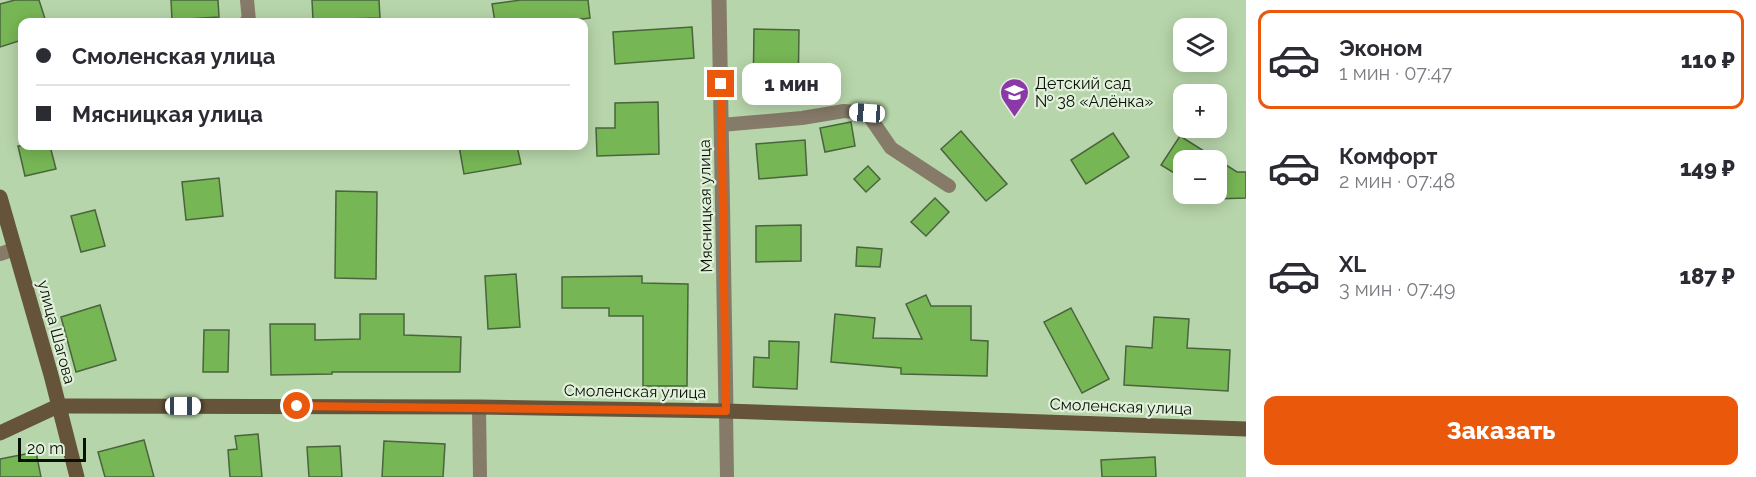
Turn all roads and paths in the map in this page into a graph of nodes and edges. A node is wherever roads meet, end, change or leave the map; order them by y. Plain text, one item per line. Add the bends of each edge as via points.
1 (247, 0) edge
2 (719, 0) edge
3 (249, 18) edge
4 (721, 125) junction
5 (949, 186) dead end
6 (0, 197) edge
7 (8, 252) edge
8 (58, 406) junction
9 (479, 407) junction
10 (726, 411) junction
11 (1246, 429) edge
12 (0, 433) edge
13 (77, 477) edge
14 (480, 477) edge
15 (727, 477) edge

1 - 3 lane
2 - 4 street, Мясницкая улица
4 - 5 lane via 844,111 867,113 891,148
4 - 10 street, Мясницкая улица
6 - 7 street, улица Шагова
7 - 8 street, улица Шагова
8 - 9 street, Смоленская улица
8 - 12 street
8 - 13 street, улица Шагова
9 - 10 street, Смоленская улица
9 - 14 lane
10 - 11 street, Смоленская улица
10 - 15 lane

